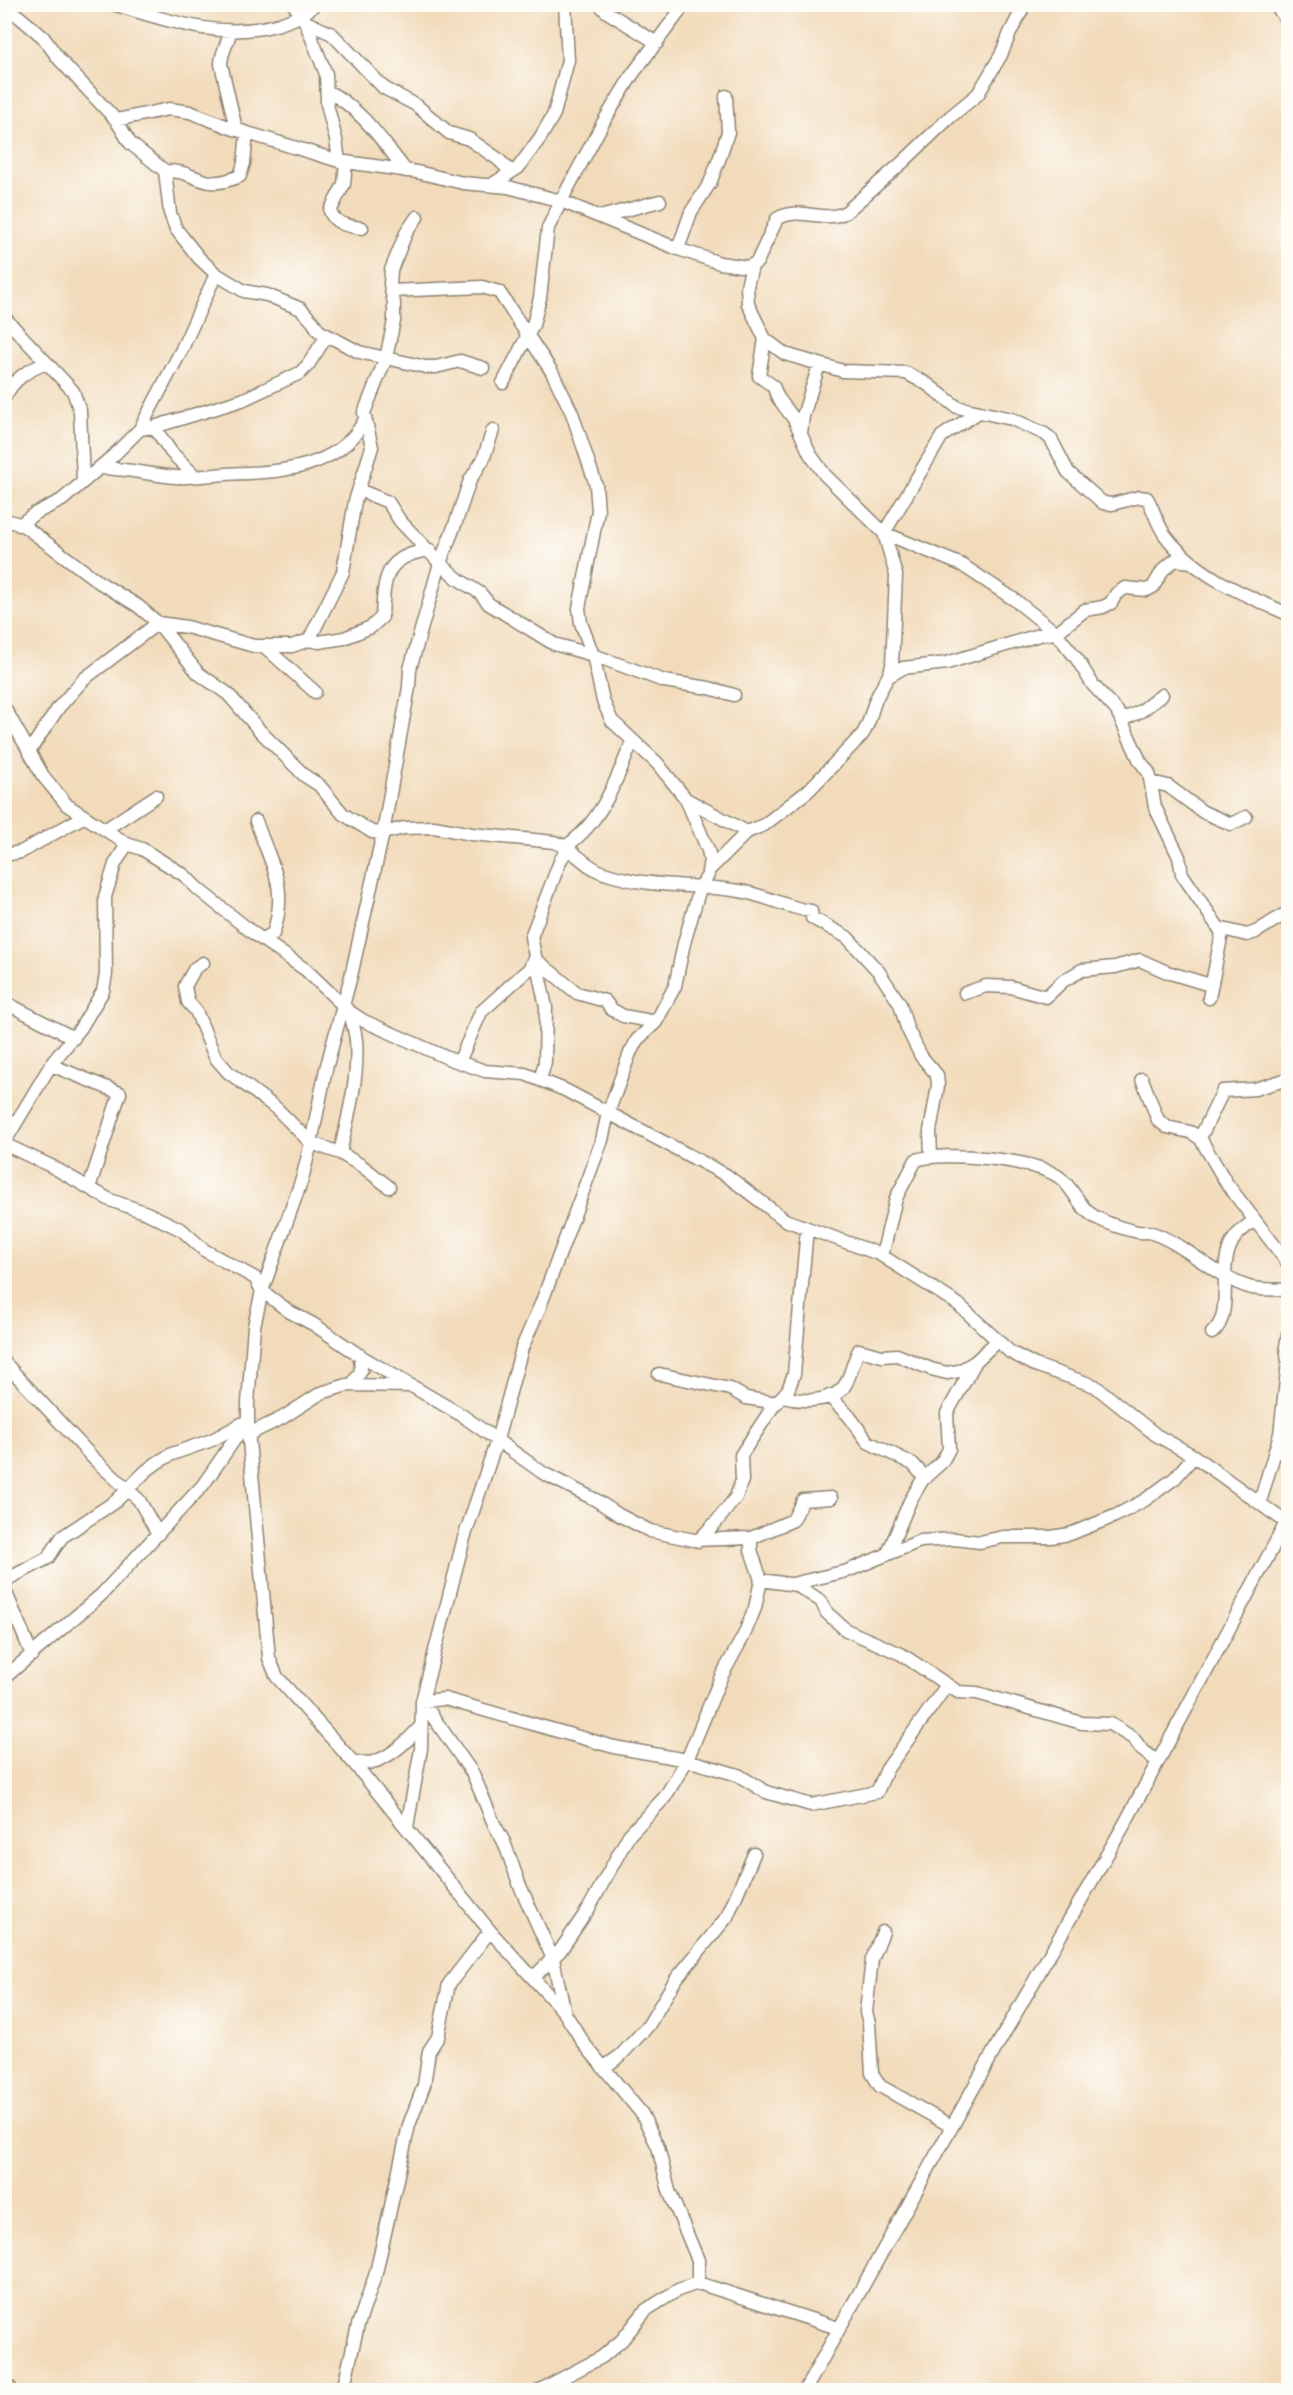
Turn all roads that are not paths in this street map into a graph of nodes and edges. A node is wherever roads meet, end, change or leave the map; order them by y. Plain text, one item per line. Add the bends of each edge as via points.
1 (113, 4) edge
2 (293, 4) edge
3 (315, 4) edge
4 (565, 4) edge
5 (599, 4) edge
6 (685, 4) edge
7 (1025, 4) edge
8 (1275, 4) edge
9 (4, 10) edge
10 (304, 19) junction
11 (1288, 22) edge
12 (230, 32) junction
13 (657, 43) junction
14 (327, 91) junction
15 (726, 96) dead end
16 (116, 120) junction
17 (241, 131) junction
18 (342, 162) junction
19 (165, 171) junction
20 (406, 171) junction
21 (512, 172) junction
22 (490, 185) junction
23 (561, 201) junction
24 (660, 201) dead end
25 (600, 216) junction
26 (417, 217) dead end
27 (362, 228) dead end
28 (678, 249) junction
29 (752, 266) junction
30 (216, 274) junction
31 (391, 291) junction
32 (4, 316) edge
33 (529, 335) junction
34 (327, 337) junction
35 (765, 339) junction
36 (386, 358) junction
37 (47, 363) junction
38 (819, 365) junction
39 (483, 368) dead end
40 (503, 383) dead end
41 (4, 398) edge
42 (979, 412) junction
43 (364, 421) junction
44 (154, 427) junction
45 (140, 429) junction
46 (493, 430) dead end
47 (801, 434) junction
48 (99, 468) junction
49 (195, 476) junction
50 (83, 481) junction
51 (358, 490) junction
52 (4, 519) edge
53 (19, 525) junction
54 (884, 533) junction
55 (430, 550) junction
56 (1192, 562) junction
57 (440, 563) junction
58 (1288, 614) edge
59 (158, 623) junction
60 (1056, 633) junction
61 (309, 640) junction
62 (265, 646) junction
63 (593, 655) junction
64 (891, 675) junction
65 (315, 692) dead end
66 (734, 695) dead end
67 (1162, 695) dead end
68 (4, 707) edge
69 (1122, 720) junction
70 (632, 742) junction
71 (30, 750) junction
72 (1151, 782) junction
73 (156, 796) dead end
74 (686, 799) junction
75 (83, 817) junction
76 (1246, 817) dead end
77 (256, 821) dead end
78 (106, 829) junction
79 (747, 832) junction
80 (383, 833) junction
81 (127, 844) junction
82 (567, 847) junction
83 (4, 855) edge
84 (708, 871) junction
85 (700, 888) junction
86 (1288, 912) edge
87 (1219, 928) junction
88 (262, 939) junction
89 (534, 958) junction
90 (202, 963) dead end
91 (965, 993) dead end
92 (4, 1002) edge
93 (346, 1009) junction
94 (656, 1022) junction
95 (74, 1038) junction
96 (459, 1062) junction
97 (51, 1065) junction
98 (1142, 1079) dead end
99 (1288, 1079) edge
100 (540, 1080) junction
101 (608, 1113) junction
102 (1200, 1138) junction
103 (311, 1143) junction
104 (4, 1144) edge
105 (340, 1153) junction
106 (931, 1156) junction
107 (388, 1187) dead end
108 (89, 1188) junction
109 (1254, 1220) junction
110 (807, 1228) junction
111 (882, 1257) junction
112 (1288, 1263) edge
113 (1224, 1275) junction
114 (1288, 1290) edge
115 (262, 1291) junction
116 (1212, 1333) dead end
117 (1288, 1334) edge
118 (997, 1341) junction
119 (360, 1355) junction
120 (4, 1362) edge
121 (976, 1362) junction
122 (659, 1374) dead end
123 (352, 1385) junction
124 (411, 1386) junction
125 (829, 1396) junction
126 (780, 1400) junction
127 (248, 1420) junction
128 (249, 1434) junction
129 (497, 1440) junction
130 (1194, 1456) junction
131 (925, 1478) junction
132 (129, 1490) junction
133 (831, 1498) dead end
134 (1260, 1502) junction
135 (1288, 1521) edge
136 (158, 1534) junction
137 (751, 1538) junction
138 (698, 1540) junction
139 (888, 1553) junction
140 (761, 1580) junction
141 (4, 1581) edge
142 (792, 1584) junction
143 (4, 1588) edge
144 (33, 1655) junction
145 (4, 1678) edge
146 (947, 1685) junction
147 (422, 1701) junction
148 (422, 1726) junction
149 (687, 1760) junction
150 (1157, 1761) junction
151 (353, 1762) junction
152 (407, 1827) junction
153 (754, 1854) dead end
154 (490, 1931) junction
155 (883, 1932) dead end
156 (553, 1959) junction
157 (534, 1977) junction
158 (564, 2012) junction
159 (603, 2068) junction
160 (951, 2126) junction
161 (698, 2283) junction
162 (838, 2328) junction
163 (4, 2386) edge
164 (8, 2391) edge
165 (343, 2391) edge
166 (540, 2391) edge
167 (805, 2391) edge

1 - 12 street via 207,30
2 - 10 street
3 - 10 street
4 - 21 street via 568,60 554,114 524,161
5 - 13 street
6 - 13 street
7 - 29 street via 978,94 846,212 830,216 784,214 777,219
8 - 11 street
9 - 16 street via 43,37
10 - 12 street
10 - 14 street via 326,74
10 - 21 street via 332,34 384,88 416,105 449,133 469,138
12 - 17 street via 221,64
13 - 23 street via 604,121
14 - 18 street
14 - 20 street via 344,100
15 - 28 street via 728,132 720,158
16 - 17 street via 177,110
16 - 19 street via 130,143
17 - 18 street
17 - 19 street via 244,163 240,176 209,183 177,171
18 - 20 street
18 - 27 street via 344,184 330,211 338,222
19 - 30 street via 167,198 176,229
20 - 22 street
21 - 22 street
22 - 23 street
23 - 25 street
23 - 33 street via 548,228 540,298
24 - 25 street
25 - 28 street
26 - 31 street via 395,258
28 - 29 street via 720,263
29 - 35 street via 748,304
30 - 34 street via 244,291 267,295 301,309
30 - 45 street
31 - 33 street via 491,288 504,297
31 - 36 street via 394,321
32 - 37 street
33 - 40 street
33 - 63 street via 572,413 596,485 598,511 579,608
34 - 36 street via 359,352
34 - 44 street via 300,373 242,400
35 - 38 street via 785,354
35 - 47 street via 759,376 773,386
36 - 39 street via 436,367 460,360
36 - 43 street via 369,395
37 - 41 street via 28,369
37 - 50 street via 73,391 80,411
38 - 42 street via 843,371 906,373 927,384 950,404
38 - 47 street
42 - 54 street via 942,436
42 - 56 street via 1012,419 1045,434 1068,472 1103,503 1147,498 1165,535
43 - 49 street via 346,444 315,464 269,472
43 - 51 street via 372,447
44 - 45 street
44 - 49 street via 171,452
45 - 48 street
46 - 57 street
47 - 54 street via 825,475
48 - 49 street
48 - 50 street
50 - 53 street via 62,500
51 - 55 street via 388,502 400,521
51 - 61 street via 341,578
52 - 53 street
53 - 59 street
54 - 60 street via 962,565
54 - 64 street via 896,575
55 - 57 street
55 - 61 street via 409,553 390,567 382,617 371,627 328,641
56 - 58 street via 1229,587
56 - 60 street via 1175,560 1153,587 1122,589 1111,603 1085,610
57 - 63 street via 489,604 554,644
57 - 80 street via 410,669
59 - 62 street
59 - 71 street via 84,679 59,706
59 - 80 street via 198,673 228,694 343,814 372,832
60 - 64 street via 947,663 903,668
60 - 69 street
61 - 62 street via 292,646
62 - 65 street
63 - 66 street via 664,681
63 - 70 street via 603,701 612,721
64 - 79 street via 877,696 862,735 808,791 764,825
67 - 69 street
68 - 71 street
69 - 72 street
70 - 74 street via 657,763
70 - 82 street via 615,784 579,837
71 - 75 street via 54,791
72 - 76 street via 1168,786 1203,812 1231,824
72 - 87 street via 1155,807 1179,857 1182,874
73 - 78 street
74 - 79 street
74 - 84 street via 708,850
75 - 78 street
75 - 83 street via 21,852
77 - 88 street via 275,868 280,893 280,914 273,934
78 - 81 street
79 - 84 street
80 - 82 street via 434,827 543,840
80 - 93 street
81 - 88 street via 184,875
81 - 95 street via 115,864 105,897 103,991
82 - 85 street via 590,868 632,882
82 - 89 street via 531,937
84 - 85 street
85 - 94 street via 675,986
85 - 106 street via 766,896 811,911 812,918 847,937 869,959 900,1004 921,1056 939,1080 930,1131
86 - 87 street via 1247,935
87 - 91 street via 1222,939 1210,992 1140,960 1082,970 1046,997 1011,987 986,986
88 - 93 street via 306,970
89 - 94 street via 577,993 605,1001 623,1016
89 - 96 street via 530,968 481,1012
89 - 100 street via 546,1007 545,1062
90 - 103 street via 184,986 215,1057
92 - 95 street
93 - 96 street via 364,1021
93 - 103 street via 326,1069
93 - 105 street via 356,1039 356,1056
94 - 101 street via 630,1053
95 - 97 street
96 - 100 street via 484,1071 513,1072
97 - 104 street
97 - 108 street via 120,1093
98 - 102 street via 1158,1120
99 - 102 street via 1255,1089 1223,1091
100 - 101 street
101 - 110 street via 726,1175 771,1211
101 - 129 street via 602,1140 542,1305 522,1348
102 - 109 street
103 - 105 street
103 - 115 street
104 - 108 street
105 - 107 street
106 - 111 street via 916,1160 896,1198
106 - 113 street via 981,1157 1044,1170 1064,1181 1080,1205 1093,1215 1107,1223 1150,1232 1175,1243
108 - 115 street via 182,1230 204,1250 255,1278
109 - 112 street
109 - 113 street via 1234,1239
110 - 111 street
110 - 126 street via 794,1374
111 - 118 street via 958,1304
113 - 114 street via 1252,1288
113 - 116 street via 1223,1318
115 - 119 street
115 - 127 street via 254,1326
117 - 134 street via 1280,1434
118 - 121 street
118 - 130 street via 1035,1365 1095,1386 1156,1435
119 - 123 street via 361,1371
119 - 124 street
120 - 132 street via 94,1459
121 - 125 street via 947,1372 897,1355 859,1350 846,1383
121 - 131 street via 947,1413 949,1449
122 - 126 street via 730,1389 746,1398
123 - 124 street
123 - 128 street via 321,1393
124 - 129 street
125 - 126 street
125 - 131 street via 868,1442 913,1464
126 - 138 street via 741,1455 742,1480 736,1497
127 - 128 street
127 - 132 street via 158,1462
127 - 136 street via 202,1485
128 - 151 street via 267,1649 272,1669
129 - 138 street via 543,1473 650,1531
129 - 147 street via 464,1538
130 - 134 street
130 - 139 street via 1175,1478 1145,1500 1070,1534 980,1542 924,1541
131 - 139 street via 910,1501
132 - 136 street
132 - 141 street via 62,1537 40,1564
133 - 137 street via 803,1500 793,1520
134 - 135 street
135 - 150 street
136 - 144 street via 101,1595
137 - 138 street
137 - 140 street
139 - 142 street via 847,1571
140 - 142 street
140 - 149 street via 749,1625 721,1677
142 - 146 street via 821,1601 827,1613 846,1630 901,1654
143 - 144 street
144 - 145 street
146 - 149 street via 887,1769 877,1792 811,1804 766,1792 738,1775
146 - 150 street via 958,1692 1082,1723 1110,1724 1133,1738
147 - 148 street
147 - 149 street via 445,1699 614,1747
147 - 156 street via 473,1774
148 - 151 street via 372,1763
148 - 152 street
149 - 156 street via 665,1797 629,1835 589,1908
150 - 160 street
151 - 152 street
152 - 154 street
153 - 159 street via 727,1917 676,1979 648,2026
154 - 157 street
154 - 165 street via 449,1984 438,2037 429,2051 424,2085 409,2125 376,2273 358,2325
155 - 160 street via 872,1959 866,2012 872,2073 880,2086
156 - 157 street
156 - 158 street
157 - 158 street
158 - 159 street
159 - 161 street via 642,2114 658,2147 669,2191 698,2260
160 - 162 street
161 - 162 street
161 - 166 street via 678,2290 646,2310 602,2357
162 - 167 street
163 - 164 highway

